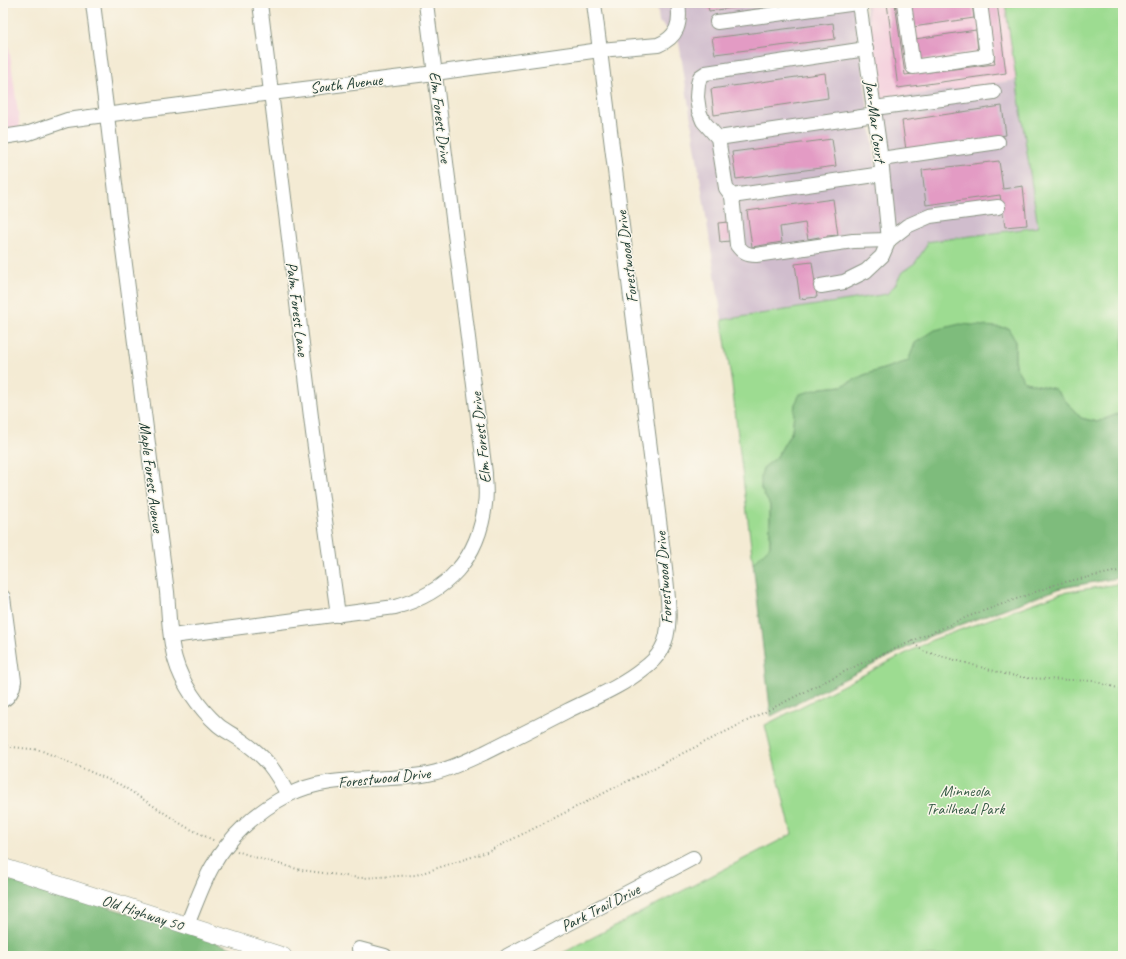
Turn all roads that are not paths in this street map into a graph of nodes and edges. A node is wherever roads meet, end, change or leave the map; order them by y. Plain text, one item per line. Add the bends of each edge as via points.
1 (93, 3) edge
2 (260, 3) edge
3 (426, 3) edge
4 (594, 3) edge
5 (678, 3) edge
6 (858, 3) edge
7 (904, 3) edge
8 (980, 3) edge
9 (717, 22) dead end
10 (866, 49) junction
11 (600, 50) junction
12 (435, 73) junction
13 (271, 92) junction
14 (994, 92) dead end
15 (875, 112) junction
16 (107, 115) junction
17 (3, 137) edge
18 (718, 138) junction
19 (998, 142) dead end
20 (881, 159) junction
21 (882, 174) junction
22 (732, 196) junction
23 (998, 207) dead end
24 (889, 240) junction
25 (822, 286) dead end
26 (3, 596) edge
27 (338, 615) junction
28 (172, 636) junction
29 (3, 700) edge
30 (288, 795) junction
31 (693, 858) dead end
32 (3, 867) edge
33 (187, 925) junction
34 (359, 949) dead end
35 (283, 956) edge
36 (385, 956) edge
37 (507, 956) edge

1 - 16 street, Maple Forest Avenue
2 - 13 street, Palm Forest Lane
3 - 12 street, Elm Forest Drive
4 - 11 street, Forestwood Drive
5 - 11 street, South Avenue via 679,22 672,36 665,42 658,45
6 - 9 street
6 - 10 street, Jan-Mar Court
7 - 8 street via 913,67 987,56
10 - 15 street, Jan-Mar Court
10 - 18 street via 706,73 698,84 699,111 703,121
11 - 12 street, South Avenue
11 - 30 street, Forestwood Drive via 666,568 669,608 666,639 662,649 643,670 622,683 505,743 443,771 394,779 351,780 324,784
12 - 13 street, South Avenue
12 - 27 street, Elm Forest Drive via 485,473 486,502 477,541 457,572 443,585 411,603
13 - 16 street, South Avenue
13 - 27 street, Palm Forest Lane
14 - 15 street
15 - 18 street
15 - 20 street, Jan-Mar Court
16 - 17 street, South Avenue via 67,120 29,133
16 - 28 street, Maple Forest Avenue
18 - 22 street via 726,188
19 - 20 street
20 - 21 street, Jan-Mar Court
21 - 22 street
21 - 24 street, Jan-Mar Court
22 - 24 street via 738,245 747,254 756,255 853,241
23 - 24 street via 930,216 907,226
24 - 25 street via 882,256 866,271 844,282
26 - 29 street via 14,681 9,696
27 - 28 street, Elm Forest Drive
28 - 30 street, Maple Forest Avenue via 180,673 204,712 261,755 270,764
30 - 33 street, Forestwood Drive via 249,822 226,846 211,869
31 - 37 street, Park Trail Drive
32 - 33 main road, Old Highway 50
33 - 35 main road, Old Highway 50
34 - 36 street

